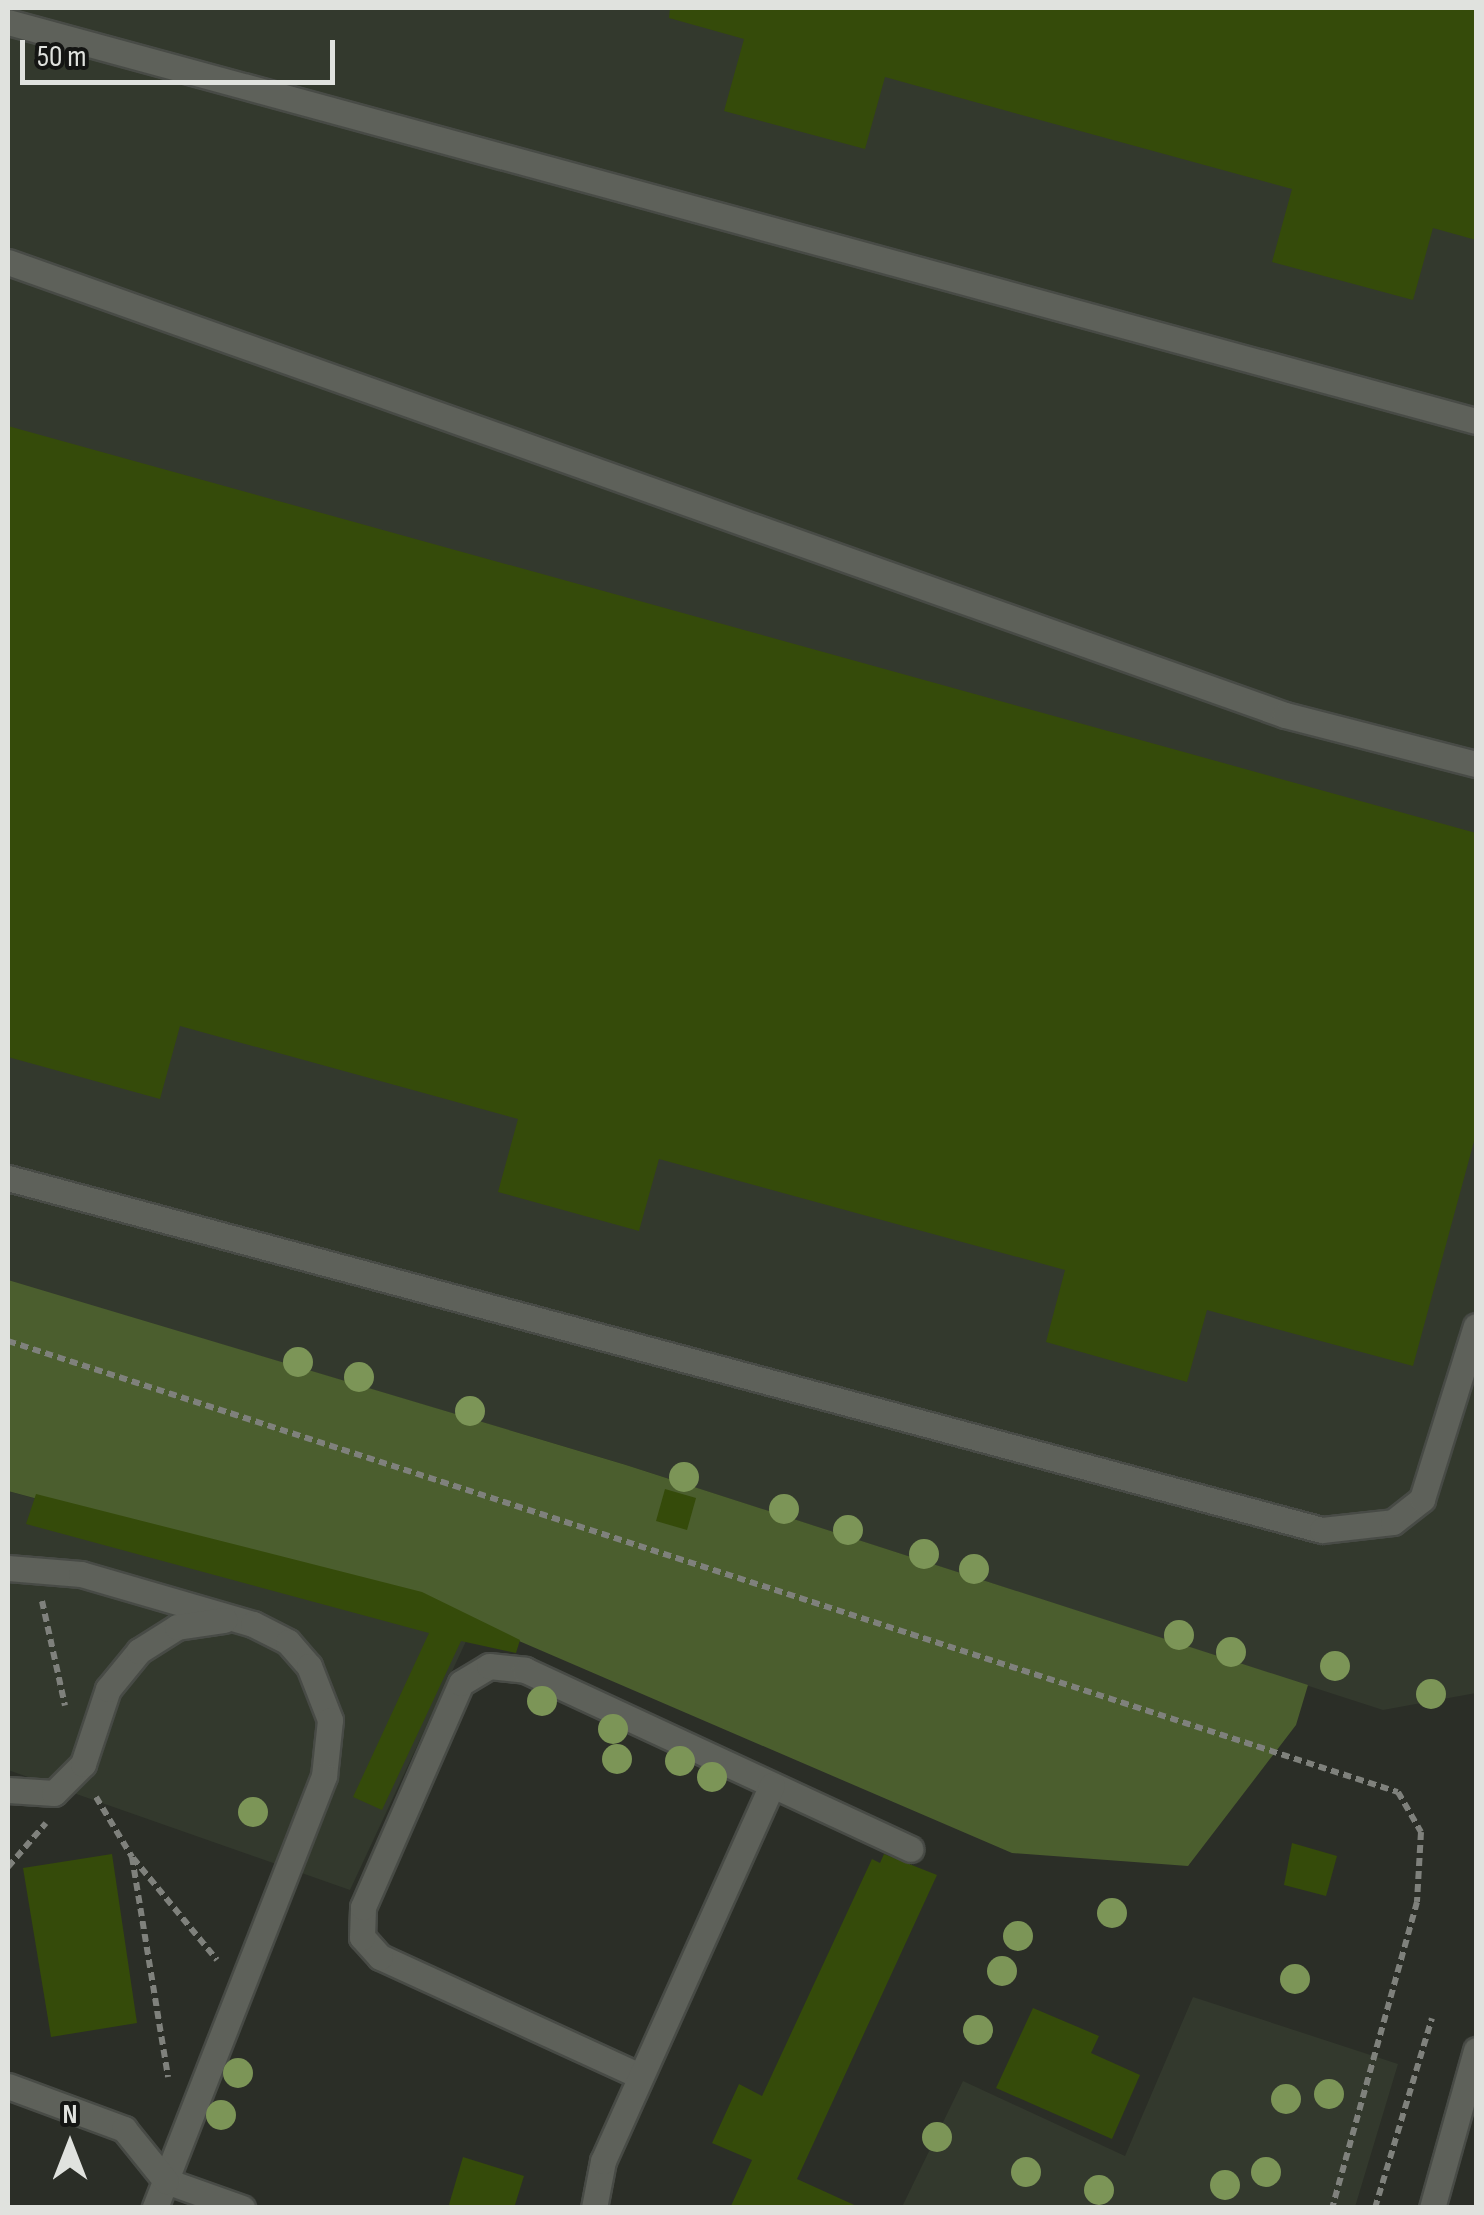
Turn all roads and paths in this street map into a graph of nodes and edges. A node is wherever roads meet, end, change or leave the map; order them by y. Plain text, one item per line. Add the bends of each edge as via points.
1 (8, 22) edge
2 (8, 262) edge
3 (1476, 421) edge
4 (1476, 764) edge
5 (8, 1178) edge
6 (1476, 1326) edge
7 (8, 1341) edge
8 (8, 1568) edge
9 (35, 1570) junction
10 (235, 1619) junction
11 (67, 1715) dead end
12 (79, 1769) junction
13 (772, 1785) junction
14 (8, 1790) edge
15 (911, 1849) dead end
16 (132, 1857) junction
17 (240, 1988) junction
18 (1432, 2018) dead end
19 (1476, 2050) edge
20 (640, 2076) junction
21 (8, 2086) edge
22 (170, 2089) dead end
23 (166, 2181) junction
24 (154, 2208) edge
25 (242, 2208) edge
26 (594, 2208) edge
27 (1332, 2208) edge
28 (1375, 2208) edge
29 (1432, 2208) edge

1 - 3 street
2 - 4 street via 1285,715
5 - 6 street via 1322,1530 1393,1522 1422,1498
7 - 27 path via 1398,1792 1421,1832 1417,1902
8 - 9 street
9 - 10 street via 82,1574
9 - 11 path
10 - 12 street via 178,1626 138,1651 108,1690
10 - 17 street via 288,1642 322,1690 330,1720 324,1776
12 - 14 street via 54,1793
12 - 16 path
13 - 15 street
13 - 20 street
13 - 20 street via 525,1670 488,1666 460,1683 363,1907 362,1937 380,1957
16 - 17 path
16 - 22 path
17 - 23 street
18 - 28 path
19 - 29 street
20 - 26 street via 602,2161
21 - 23 street via 124,2130
23 - 24 street
23 - 25 street

